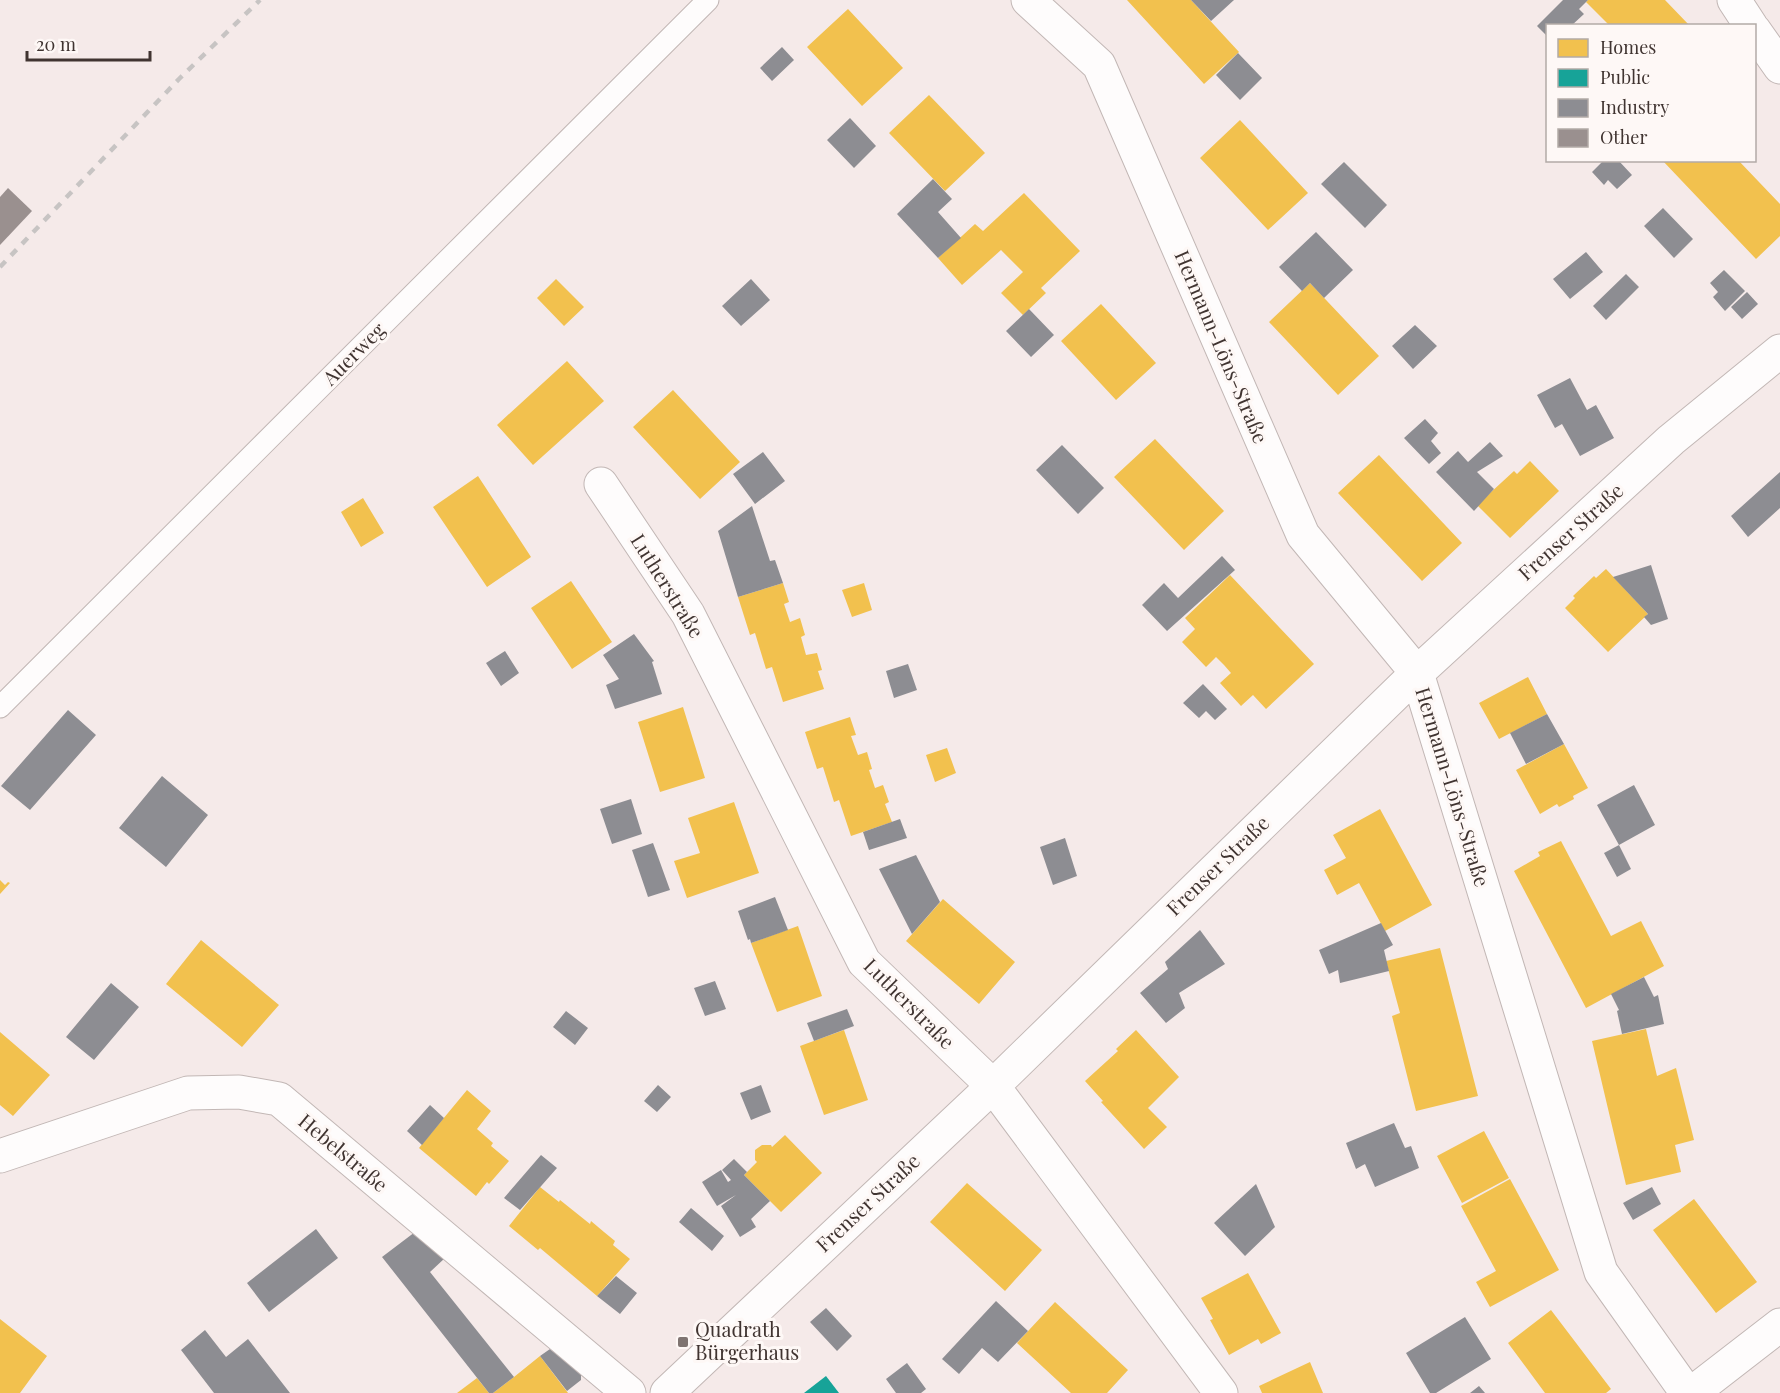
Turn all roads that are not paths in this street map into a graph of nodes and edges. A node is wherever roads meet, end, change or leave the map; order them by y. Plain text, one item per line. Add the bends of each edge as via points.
1 (708, 0) edge
2 (1028, 0) edge
3 (1734, 0) edge
4 (1750, 24) edge
5 (1756, 31) edge
6 (1780, 67) edge
7 (1780, 351) edge
8 (601, 484) dead end
9 (1417, 673) junction
10 (0, 707) edge
11 (993, 1086) junction
12 (0, 1156) edge
13 (1780, 1325) edge
14 (629, 1393) edge
15 (667, 1393) edge
16 (1221, 1393) edge
17 (1689, 1393) edge

1 - 10 lane, Auerweg
2 - 9 street, Hermann-Löns-Straße via 1099,65 1303,536
3 - 4 street
5 - 6 street
7 - 9 street, Frenser Straße via 1671,440
8 - 11 street, Lutherstraße via 688,614 864,962
9 - 11 street, Frenser Straße
9 - 17 street, Hermann-Löns-Straße via 1602,1272
11 - 15 street, Frenser Straße
11 - 16 street, Lutherstraße
12 - 14 street, Hebelstraße via 188,1093 239,1092 279,1099
13 - 17 street

